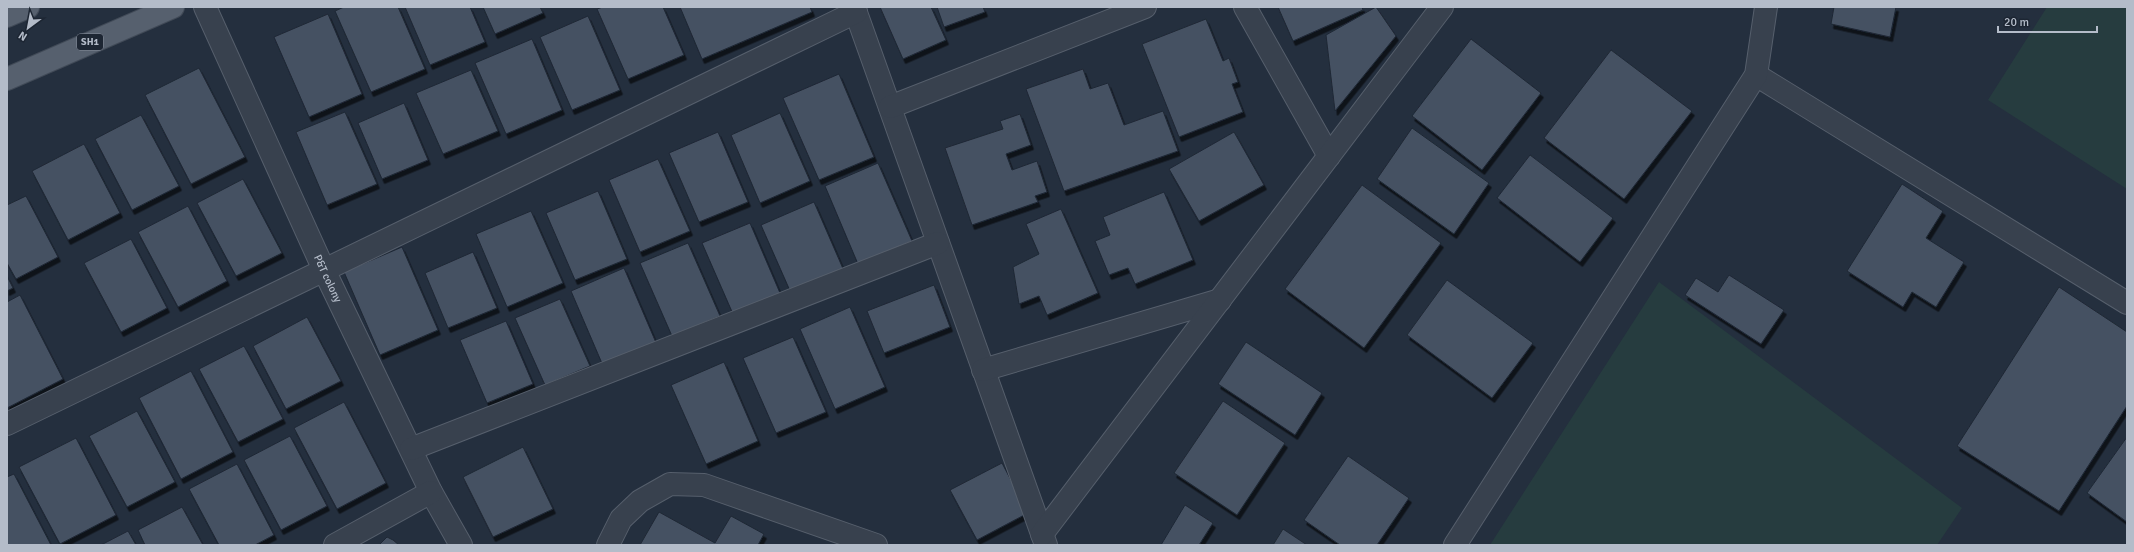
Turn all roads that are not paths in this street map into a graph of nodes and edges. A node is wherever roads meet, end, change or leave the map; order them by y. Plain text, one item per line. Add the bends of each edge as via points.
1 (28, 7) edge
2 (173, 7) edge
3 (205, 7) edge
4 (1145, 7) edge
5 (1245, 7) edge
6 (1442, 7) edge
7 (1766, 7) edge
8 (855, 10) edge
9 (7, 16) edge
10 (1756, 75) junction
11 (7, 79) edge
12 (890, 107) junction
13 (1329, 156) junction
14 (938, 243) junction
15 (324, 270) junction
16 (1220, 300) junction
17 (2127, 303) edge
18 (984, 370) junction
19 (7, 424) edge
20 (411, 449) junction
21 (431, 492) junction
22 (1044, 540) edge
23 (335, 545) edge
24 (461, 545) edge
25 (608, 545) edge
26 (876, 545) edge
27 (1455, 545) edge

1 - 9 main road
2 - 11 main road, SH1
3 - 15 street, P&T colony
4 - 12 street
5 - 13 street
6 - 13 street
7 - 10 street
8 - 12 street
8 - 15 street
10 - 17 street
10 - 27 street
12 - 14 street
13 - 16 street
14 - 18 street
14 - 20 street
15 - 19 street
15 - 20 street, P&T colony
16 - 18 street
16 - 22 street
18 - 22 street
20 - 21 street, P&T colony
21 - 23 street
21 - 24 street, P&T colony
25 - 26 street via 621,519 640,501 670,484 704,485

